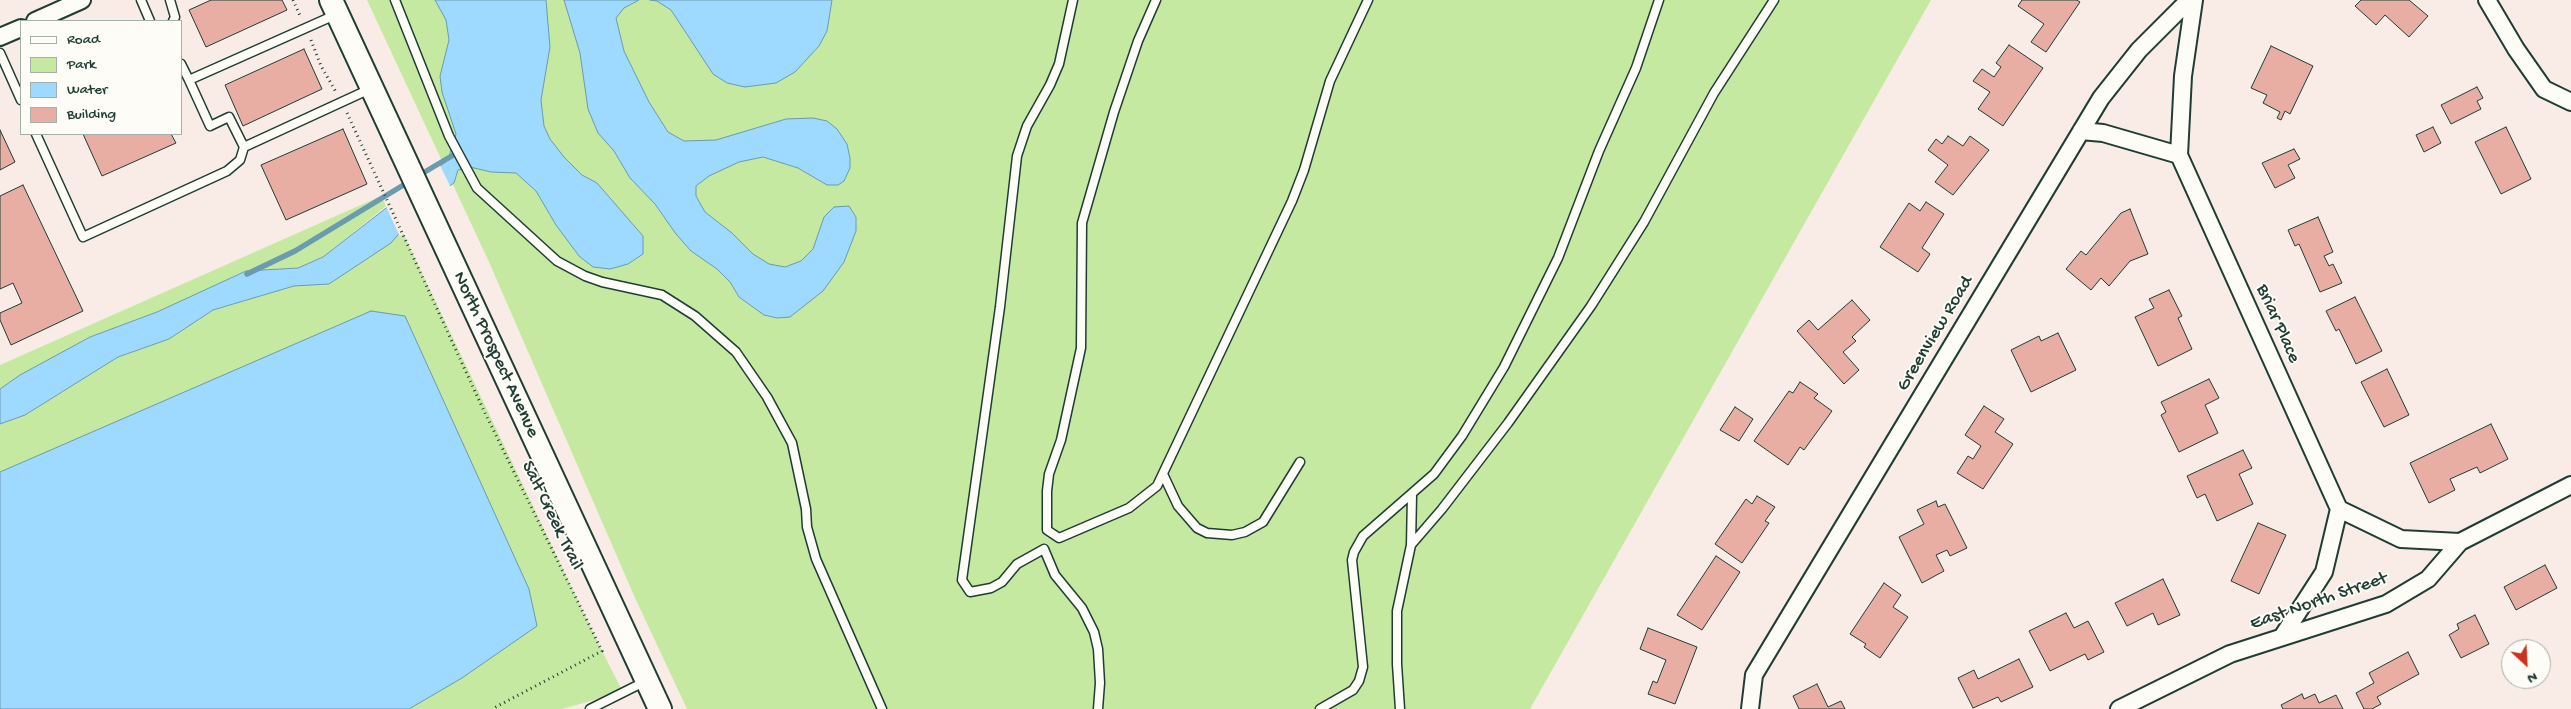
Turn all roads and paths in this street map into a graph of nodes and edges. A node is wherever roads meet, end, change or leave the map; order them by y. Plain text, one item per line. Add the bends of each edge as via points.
1 (82, 0) edge
2 (142, 0) edge
3 (170, 0) edge
4 (293, 0) edge
5 (395, 0) edge
6 (1073, 0) edge
7 (1156, 0) edge
8 (1368, 0) edge
9 (1659, 0) edge
10 (1774, 0) edge
11 (2189, 0) edge
12 (2194, 0) edge
13 (2487, 0) edge
14 (335, 7) edge
15 (300, 14) dead end
16 (37, 20) edge
17 (150, 20) edge
18 (174, 20) edge
19 (20, 28) edge
20 (0, 37) edge
21 (315, 50) dead end
22 (0, 53) edge
23 (182, 66) edge
24 (189, 80) junction
25 (372, 88) junction
26 (336, 92) dead end
27 (20, 98) edge
28 (2571, 102) edge
29 (349, 117) dead end
30 (2081, 131) junction
31 (36, 135) edge
32 (244, 147) junction
33 (2179, 154) junction
34 (1300, 462) dead end
35 (1163, 474) junction
36 (2571, 485) edge
37 (1412, 496) junction
38 (2339, 509) junction
39 (1052, 535) junction
40 (2460, 542) junction
41 (1411, 545) junction
42 (1044, 549) junction
43 (2282, 637) junction
44 (646, 681) junction
45 (492, 709) edge
46 (590, 709) edge
47 (660, 709) edge
48 (882, 709) edge
49 (1098, 709) edge
50 (1320, 709) edge
51 (1400, 709) edge
52 (1750, 709) edge
53 (2119, 709) edge

1 - 16 street
2 - 17 lane
3 - 18 lane
4 - 15 path
5 - 48 lane via 449,136 471,179 484,195 556,261 602,282 662,295 695,316 736,352 767,397 792,443 816,559
6 - 42 lane via 1059,64 1027,126 1017,156 1000,307 962,580 970,592 991,588 1002,582 1017,564
7 - 39 lane via 1114,112 1082,223 1081,348 1061,440 1050,474 1046,522
8 - 35 lane via 1330,81 1292,201
9 - 37 lane via 1636,68 1599,151 1558,258 1530,317 1486,400 1434,474
10 - 41 lane via 1714,93 1634,238 1568,341 1475,467
11 - 30 street, Greenview Road via 2139,50 2100,98
12 - 33 street, Briar Place via 2183,76
13 - 28 street via 2544,89
14 - 24 lane
14 - 25 main road, North Prospect Avenue
19 - 20 street
21 - 26 path
22 - 27 lane
23 - 24 lane
24 - 32 lane via 210,126 229,117
25 - 32 lane
25 - 44 main road, North Prospect Avenue
29 - 45 path, Salt Creek Trail via 484,411 602,652
30 - 33 street via 2104,133
30 - 52 street, Greenview Road via 1754,675
31 - 32 lane via 83,238 227,171 240,160
33 - 38 street, Briar Place
34 - 35 lane via 1263,522 1232,535 1207,533 1197,528 1178,506
35 - 39 lane via 1157,486 1128,508 1059,538
36 - 40 street, East North Street
37 - 41 lane
37 - 50 lane via 1363,536 1354,552 1352,560 1363,668 1353,690
38 - 40 street via 2401,539
38 - 43 street via 2324,572
39 - 42 lane
40 - 43 street, East North Street via 2428,579 2386,604
41 - 51 lane via 1397,611
42 - 49 lane via 1055,575 1082,608 1094,632 1100,676
43 - 53 street, East North Street via 2230,654
44 - 46 lane
44 - 47 main road, North Prospect Avenue

